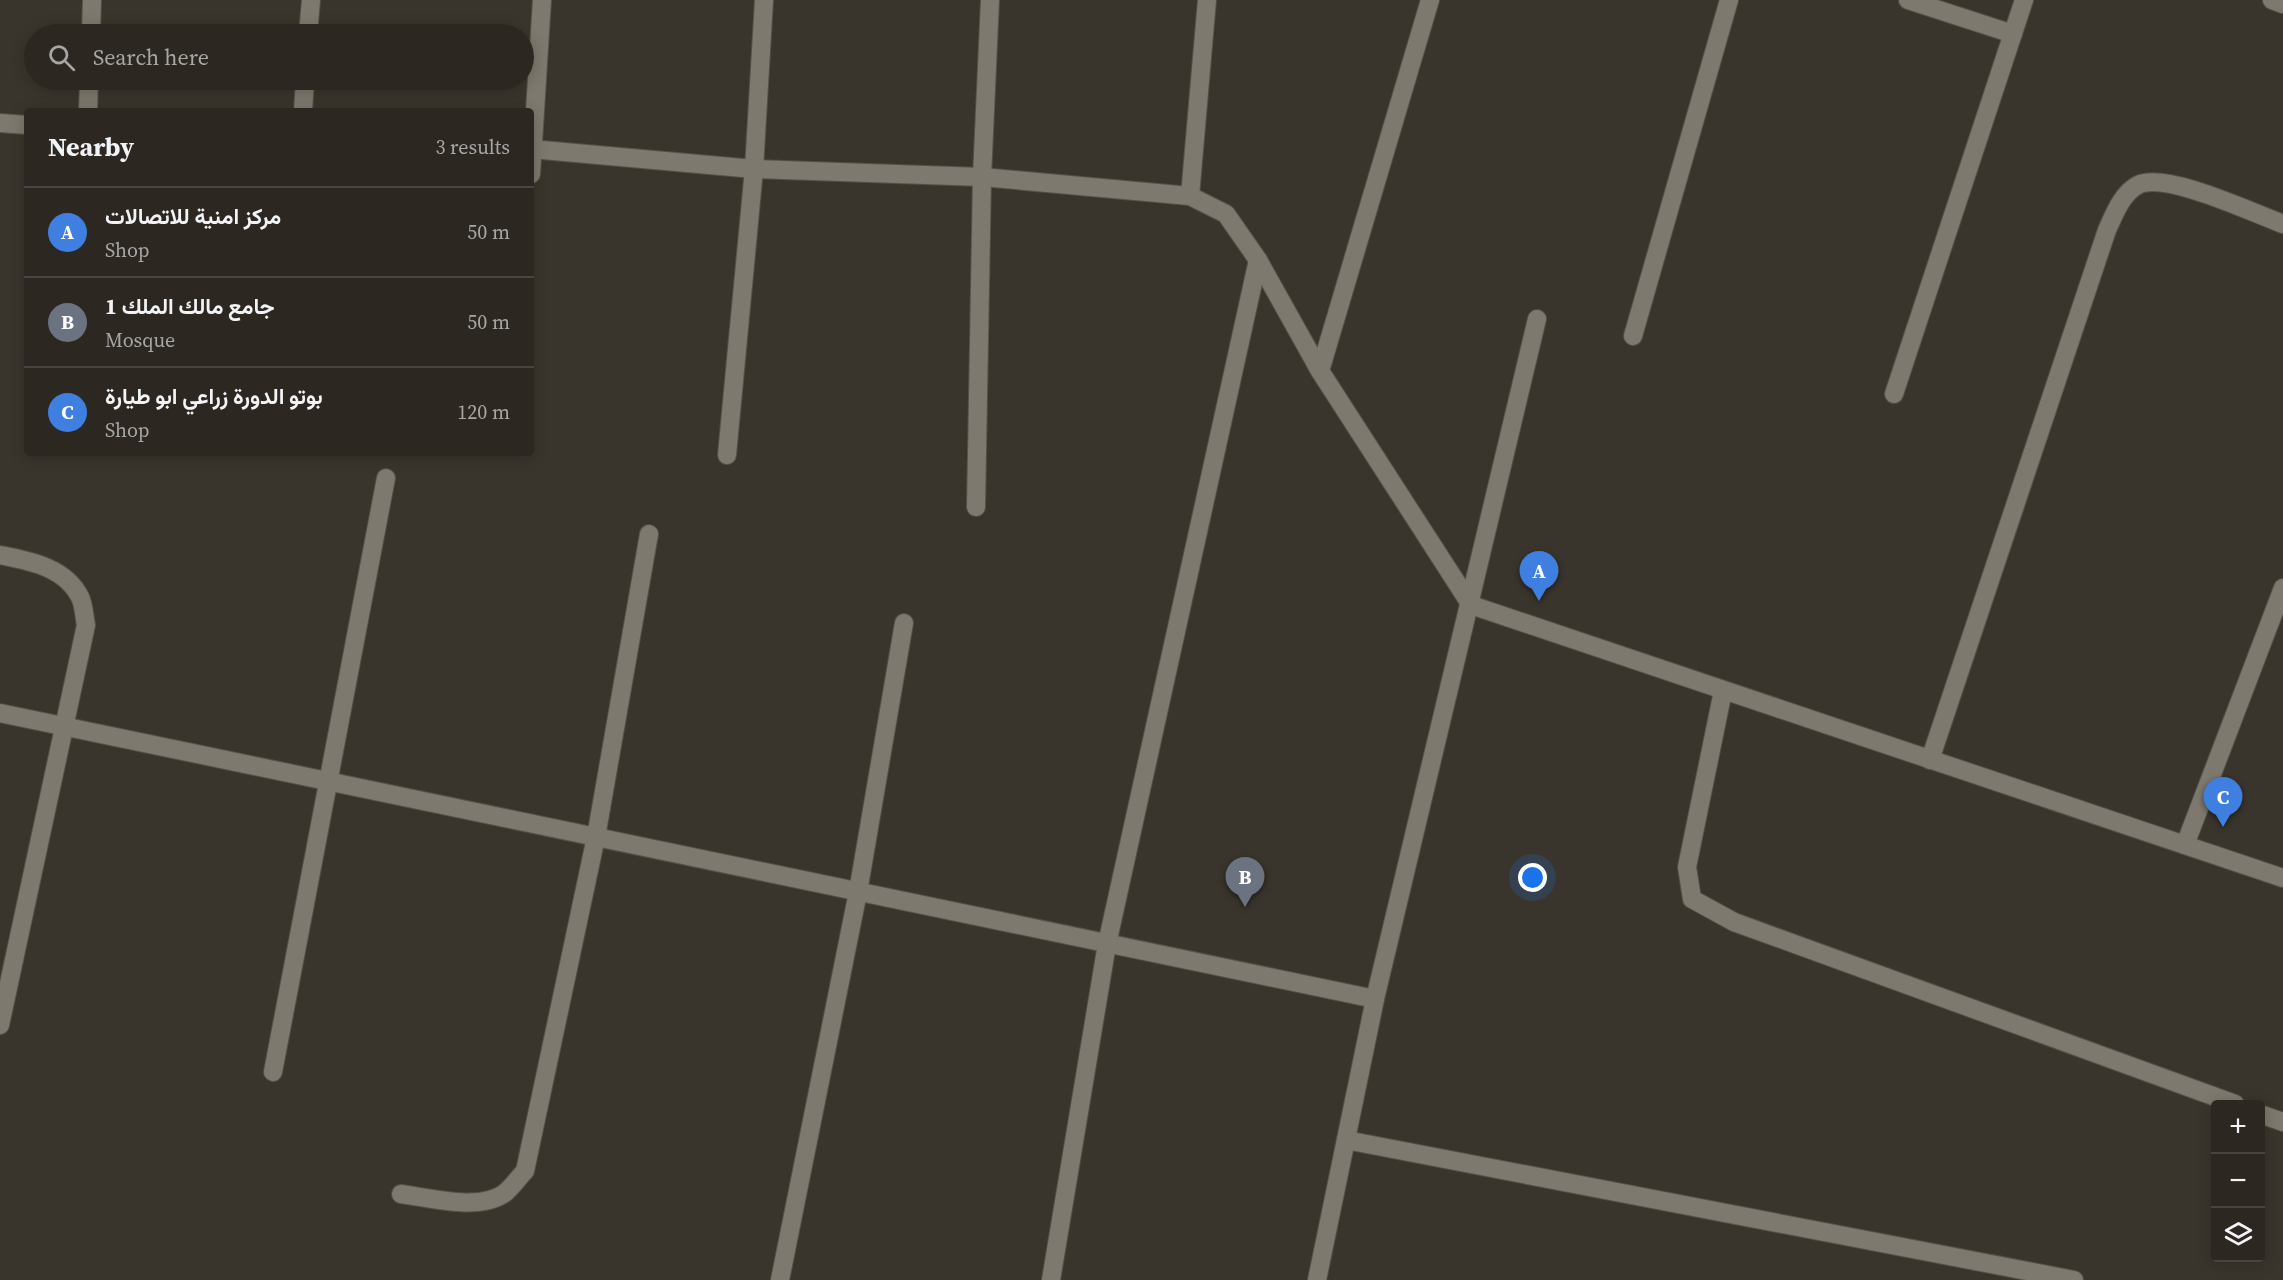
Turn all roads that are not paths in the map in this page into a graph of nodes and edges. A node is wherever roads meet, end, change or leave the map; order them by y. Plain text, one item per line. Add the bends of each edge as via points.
1 (92, 0) edge
2 (311, 0) edge
3 (542, 0) edge
4 (764, 0) edge
5 (990, 0) edge
6 (1207, 0) edge
7 (1430, 0) edge
8 (1729, 0) edge
9 (1908, 0) edge
10 (2024, 0) edge
11 (2272, 0) edge
12 (2283, 4) edge
13 (91, 24) edge
14 (309, 24) edge
15 (2013, 34) junction
16 (89, 90) edge
17 (304, 90) edge
18 (88, 108) edge
19 (303, 108) edge
20 (534, 119) edge
21 (0, 123) edge
22 (24, 125) edge
23 (534, 149) edge
24 (754, 169) junction
25 (982, 177) junction
26 (1190, 196) junction
27 (2283, 224) edge
28 (1258, 260) junction
29 (1537, 319) dead end
30 (1633, 336) dead end
31 (1320, 371) junction
32 (1894, 394) dead end
33 (727, 455) dead end
34 (386, 478) dead end
35 (976, 507) dead end
36 (649, 534) dead end
37 (0, 555) edge
38 (2283, 588) edge
39 (1471, 605) junction
40 (904, 623) dead end
41 (1723, 691) junction
42 (0, 713) edge
43 (66, 727) junction
44 (1930, 760) junction
45 (330, 781) junction
46 (596, 837) junction
47 (2185, 846) junction
48 (2283, 878) edge
49 (858, 892) junction
50 (1107, 944) junction
51 (1375, 999) junction
52 (0, 1025) edge
53 (273, 1072) dead end
54 (2224, 1100) edge
55 (2265, 1116) edge
56 (2283, 1122) edge
57 (1346, 1140) junction
58 (401, 1194) dead end
59 (780, 1280) edge
60 (1051, 1280) edge
61 (1317, 1280) edge
62 (2074, 1280) edge

1 - 13 street
2 - 14 street
3 - 20 street
4 - 24 street
5 - 25 street
6 - 26 street
7 - 31 street
8 - 30 street
9 - 15 street
10 - 15 street
11 - 12 street
15 - 32 street
16 - 18 street
17 - 19 street
21 - 22 street
23 - 24 street
24 - 25 street
24 - 33 street
25 - 26 street
25 - 35 street
26 - 28 street via 1226,214
27 - 44 street via 2175,184 2153,181 2137,185 2119,205 2107,230
28 - 31 street
28 - 50 street
29 - 39 street
31 - 39 street
34 - 45 street
36 - 46 street
37 - 43 street via 35,562 63,575 81,598 86,625
38 - 47 street
39 - 41 street
39 - 51 street
40 - 49 street
41 - 44 street
41 - 54 street via 1687,867 1692,899 1734,922
42 - 43 street
43 - 45 street
43 - 52 street
44 - 47 street
45 - 46 street
45 - 53 street
46 - 49 street
46 - 58 street via 525,1171 505,1193 478,1202
47 - 48 street
49 - 50 street
49 - 59 street
50 - 51 street
50 - 60 street
51 - 57 street
55 - 56 street
57 - 61 street
57 - 62 street

